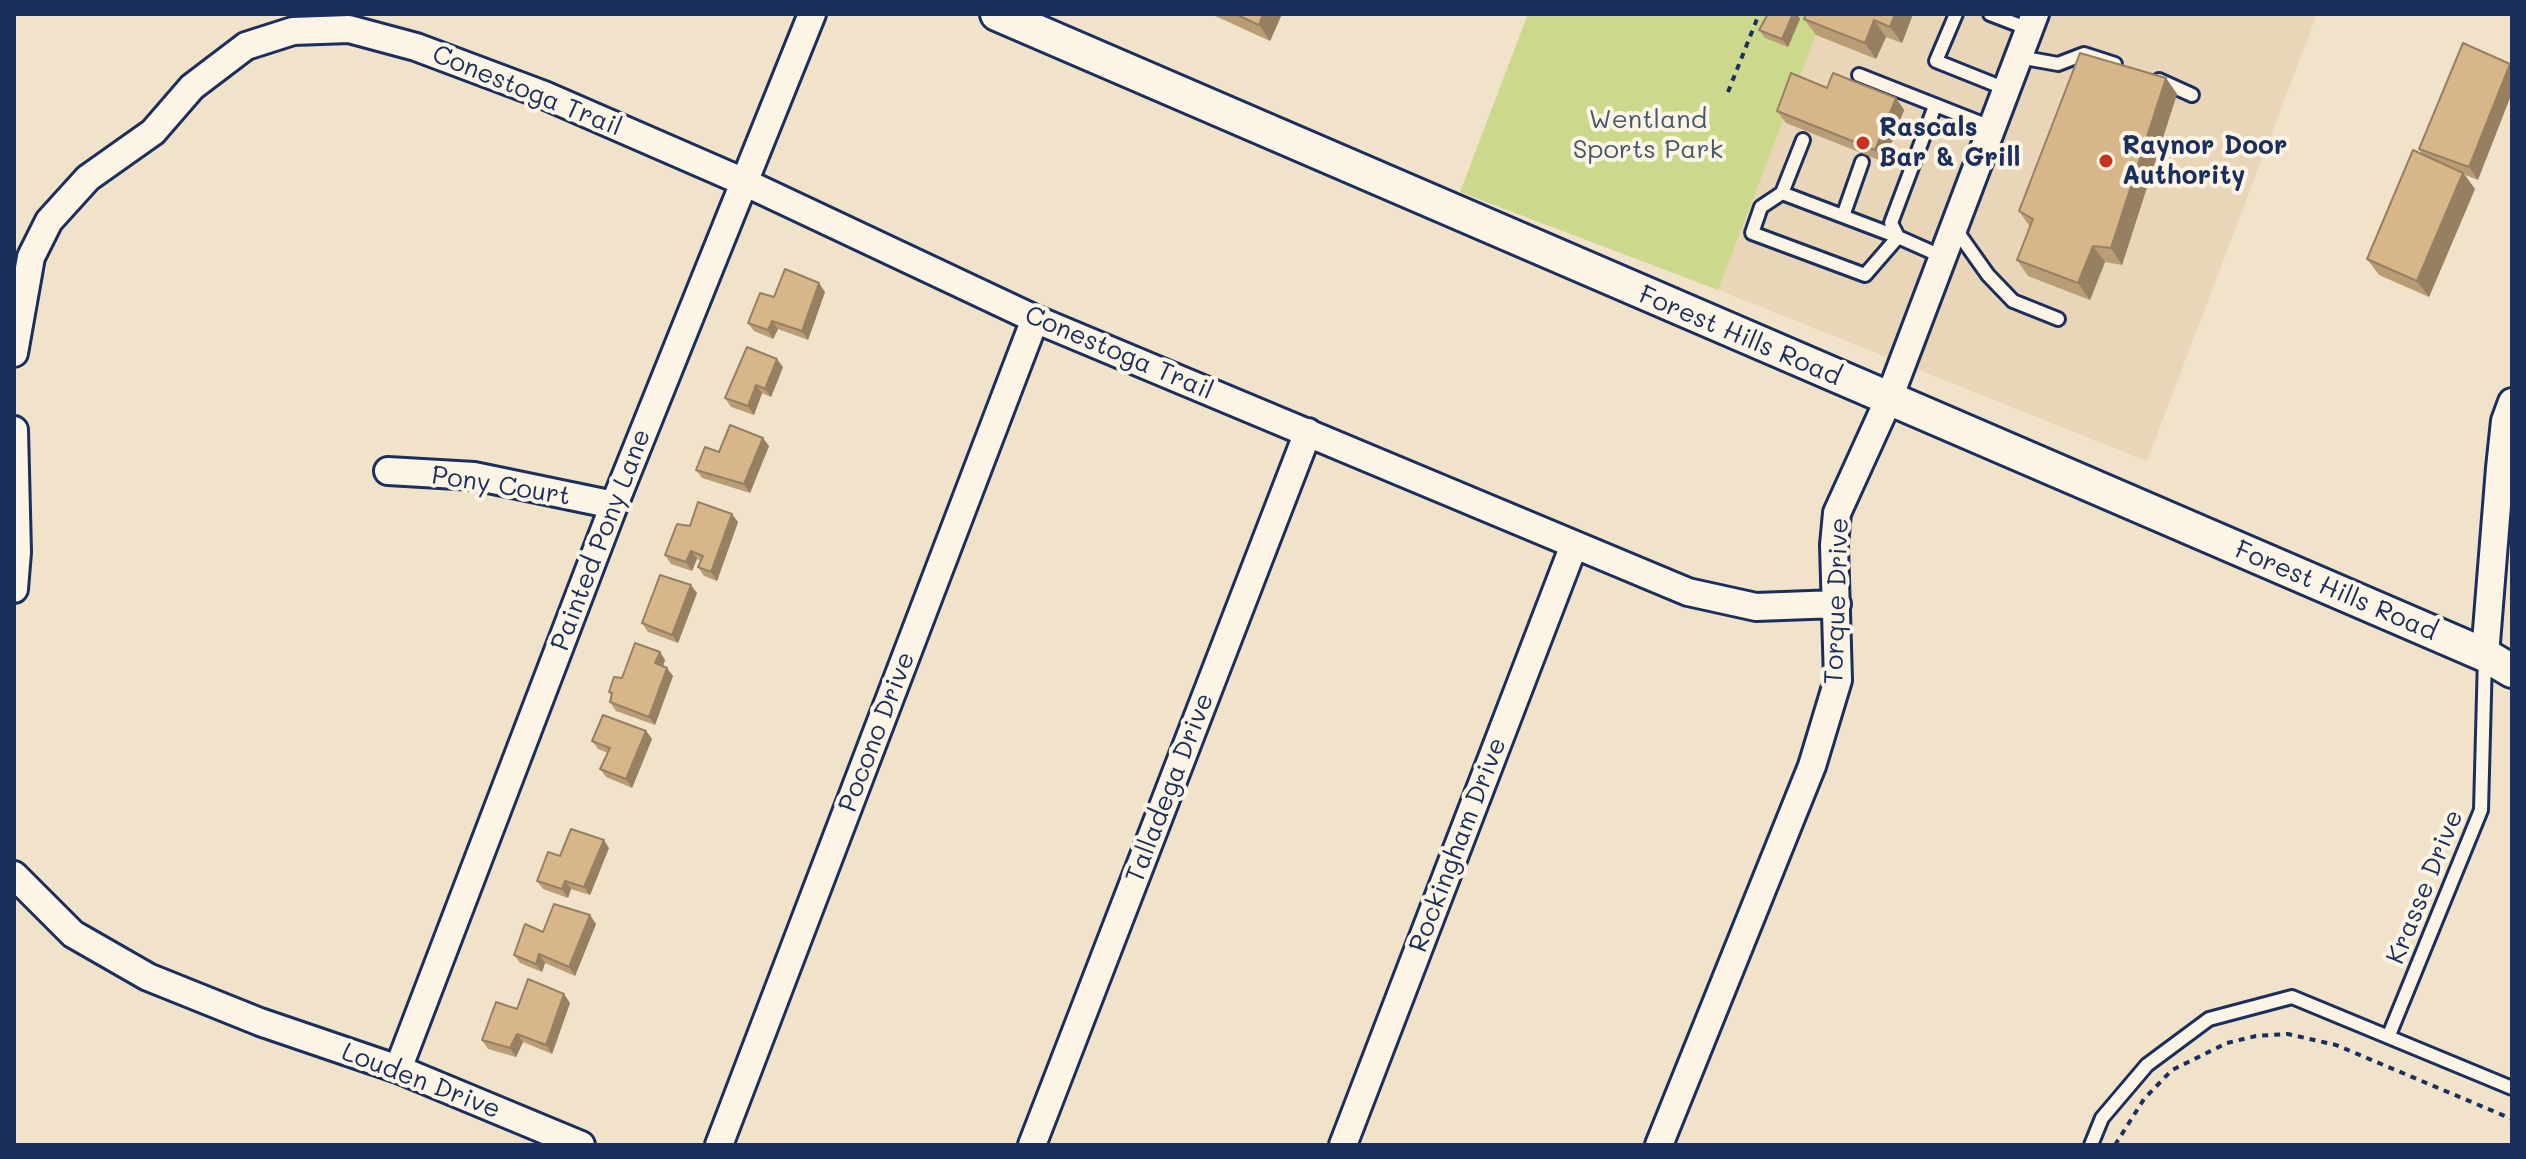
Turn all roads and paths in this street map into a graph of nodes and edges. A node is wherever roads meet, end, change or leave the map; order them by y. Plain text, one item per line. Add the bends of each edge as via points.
1 (812, 14) edge
2 (997, 14) edge
3 (1759, 14) edge
4 (1956, 14) edge
5 (1990, 14) edge
6 (2032, 21) edge
7 (2019, 57) junction
8 (2132, 70) edge
9 (1859, 75) dead end
10 (2147, 75) edge
11 (2006, 89) junction
12 (1728, 92) dead end
13 (2192, 95) dead end
14 (1935, 106) junction
15 (1991, 127) junction
16 (1803, 140) edge
17 (1862, 162) edge
18 (744, 182) junction
19 (1782, 193) junction
20 (1843, 216) junction
21 (1954, 227) junction
22 (1898, 237) junction
23 (1943, 257) junction
24 (1035, 319) junction
25 (2058, 319) dead end
26 (14, 353) edge
27 (1888, 401) junction
28 (2512, 402) edge
29 (14, 430) edge
30 (1308, 432) junction
31 (388, 471) dead end
32 (614, 505) junction
33 (1574, 545) junction
34 (14, 589) edge
35 (1837, 604) junction
36 (2503, 661) edge
37 (14, 875) edge
38 (2389, 1035) junction
39 (398, 1069) junction
40 (2512, 1088) edge
41 (2512, 1119) edge
42 (581, 1145) edge
43 (719, 1145) edge
44 (1032, 1145) edge
45 (1343, 1145) edge
46 (1659, 1145) edge
47 (2091, 1145) edge
48 (2115, 1145) edge

1 - 18 street, Painted Pony Lane
2 - 27 street, Forest Hills Road
3 - 12 path
4 - 11 lane via 1936,61
5 - 6 lane
6 - 7 street, Torque Drive
7 - 8 lane via 2058,64 2084,54
7 - 11 street, Torque Drive
9 - 14 lane
10 - 13 lane
11 - 15 street, Torque Drive
14 - 15 lane
14 - 22 lane via 1891,223
15 - 21 street, Torque Drive
16 - 19 lane
17 - 20 lane
18 - 24 street, Conestoga Trail
18 - 26 street, Conestoga Trail via 544,95 416,47 349,29 293,31 246,46 192,87 153,132 88,178 49,221 31,257
18 - 32 street, Painted Pony Lane
19 - 20 lane
19 - 22 lane via 1761,207 1752,233 1865,275
20 - 22 lane
21 - 23 street, Torque Drive
21 - 25 lane via 2013,301
22 - 23 lane
23 - 27 street, Torque Drive
24 - 30 street, Conestoga Trail
24 - 43 street, Pocono Drive
27 - 35 street, Torque Drive via 1837,513
27 - 36 street, Forest Hills Road
28 - 36 street via 2501,452
29 - 34 street
30 - 33 street, Conestoga Trail
30 - 44 street, Talladega Drive
31 - 32 street, Pony Court via 474,476
32 - 39 street, Painted Pony Lane
33 - 35 street, Conestoga Trail via 1688,592 1756,607
33 - 45 street, Rockingham Drive
35 - 46 street, Torque Drive via 1838,680 1812,766
36 - 38 lane, Krasse Drive via 2481,810
37 - 39 street, Louden Drive via 73,934 148,977
38 - 40 lane
38 - 47 lane via 2292,997 2209,1019 2147,1065 2102,1118
39 - 42 street, Louden Drive
41 - 48 path via 2336,1045 2288,1034 2256,1036 2227,1043 2172,1070 2144,1099

